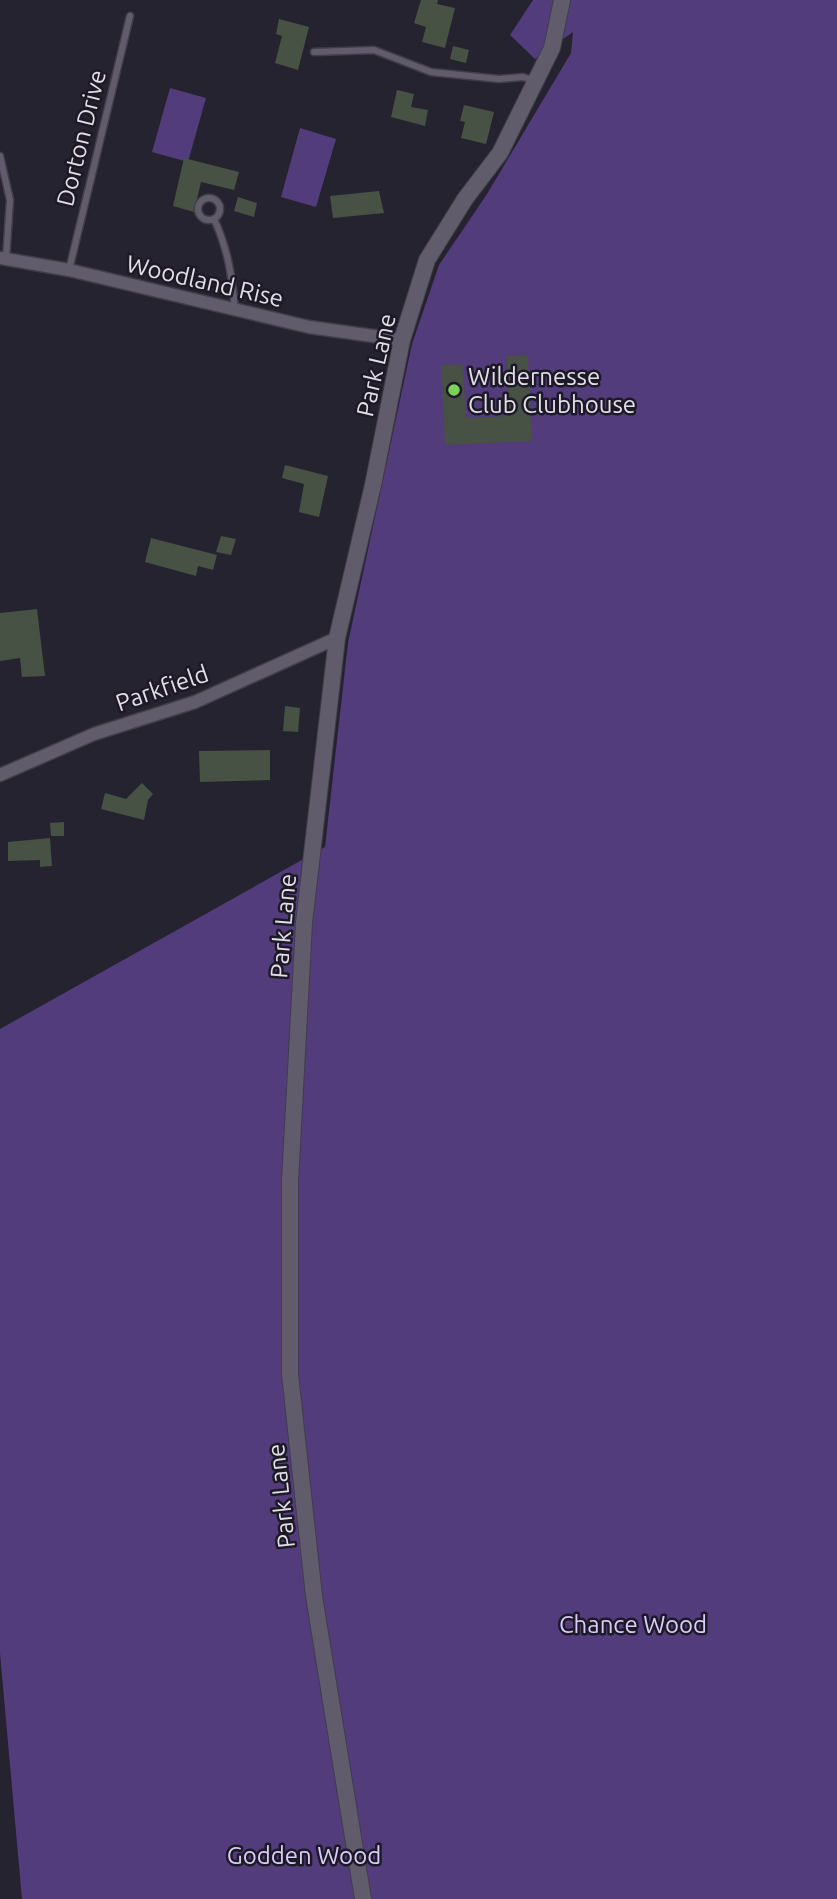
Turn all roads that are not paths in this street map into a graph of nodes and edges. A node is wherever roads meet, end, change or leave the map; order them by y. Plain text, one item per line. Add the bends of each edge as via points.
1 (562, 0) edge
2 (130, 16) dead end
3 (314, 52) dead end
4 (535, 81) junction
5 (0, 156) edge
6 (214, 219) dead end
7 (3, 258) edge
8 (69, 270) junction
9 (235, 309) junction
10 (402, 340) junction
11 (337, 638) junction
12 (0, 775) edge
13 (363, 1899) edge

1 - 4 street, Park Lane via 551,48
2 - 8 lane, Dorton Drive
3 - 4 lane via 374,50 431,72
4 - 10 street, Park Lane via 500,153 465,198 427,260
5 - 7 lane via 10,200
6 - 9 lane via 232,270
7 - 8 street, Woodland Rise
8 - 9 street, Woodland Rise
9 - 10 street, Woodland Rise via 309,327
10 - 11 street, Park Lane
11 - 12 street, Parkfield via 195,702 94,734
11 - 13 street, Park Lane via 303,923 290,1181 290,1374 314,1596

